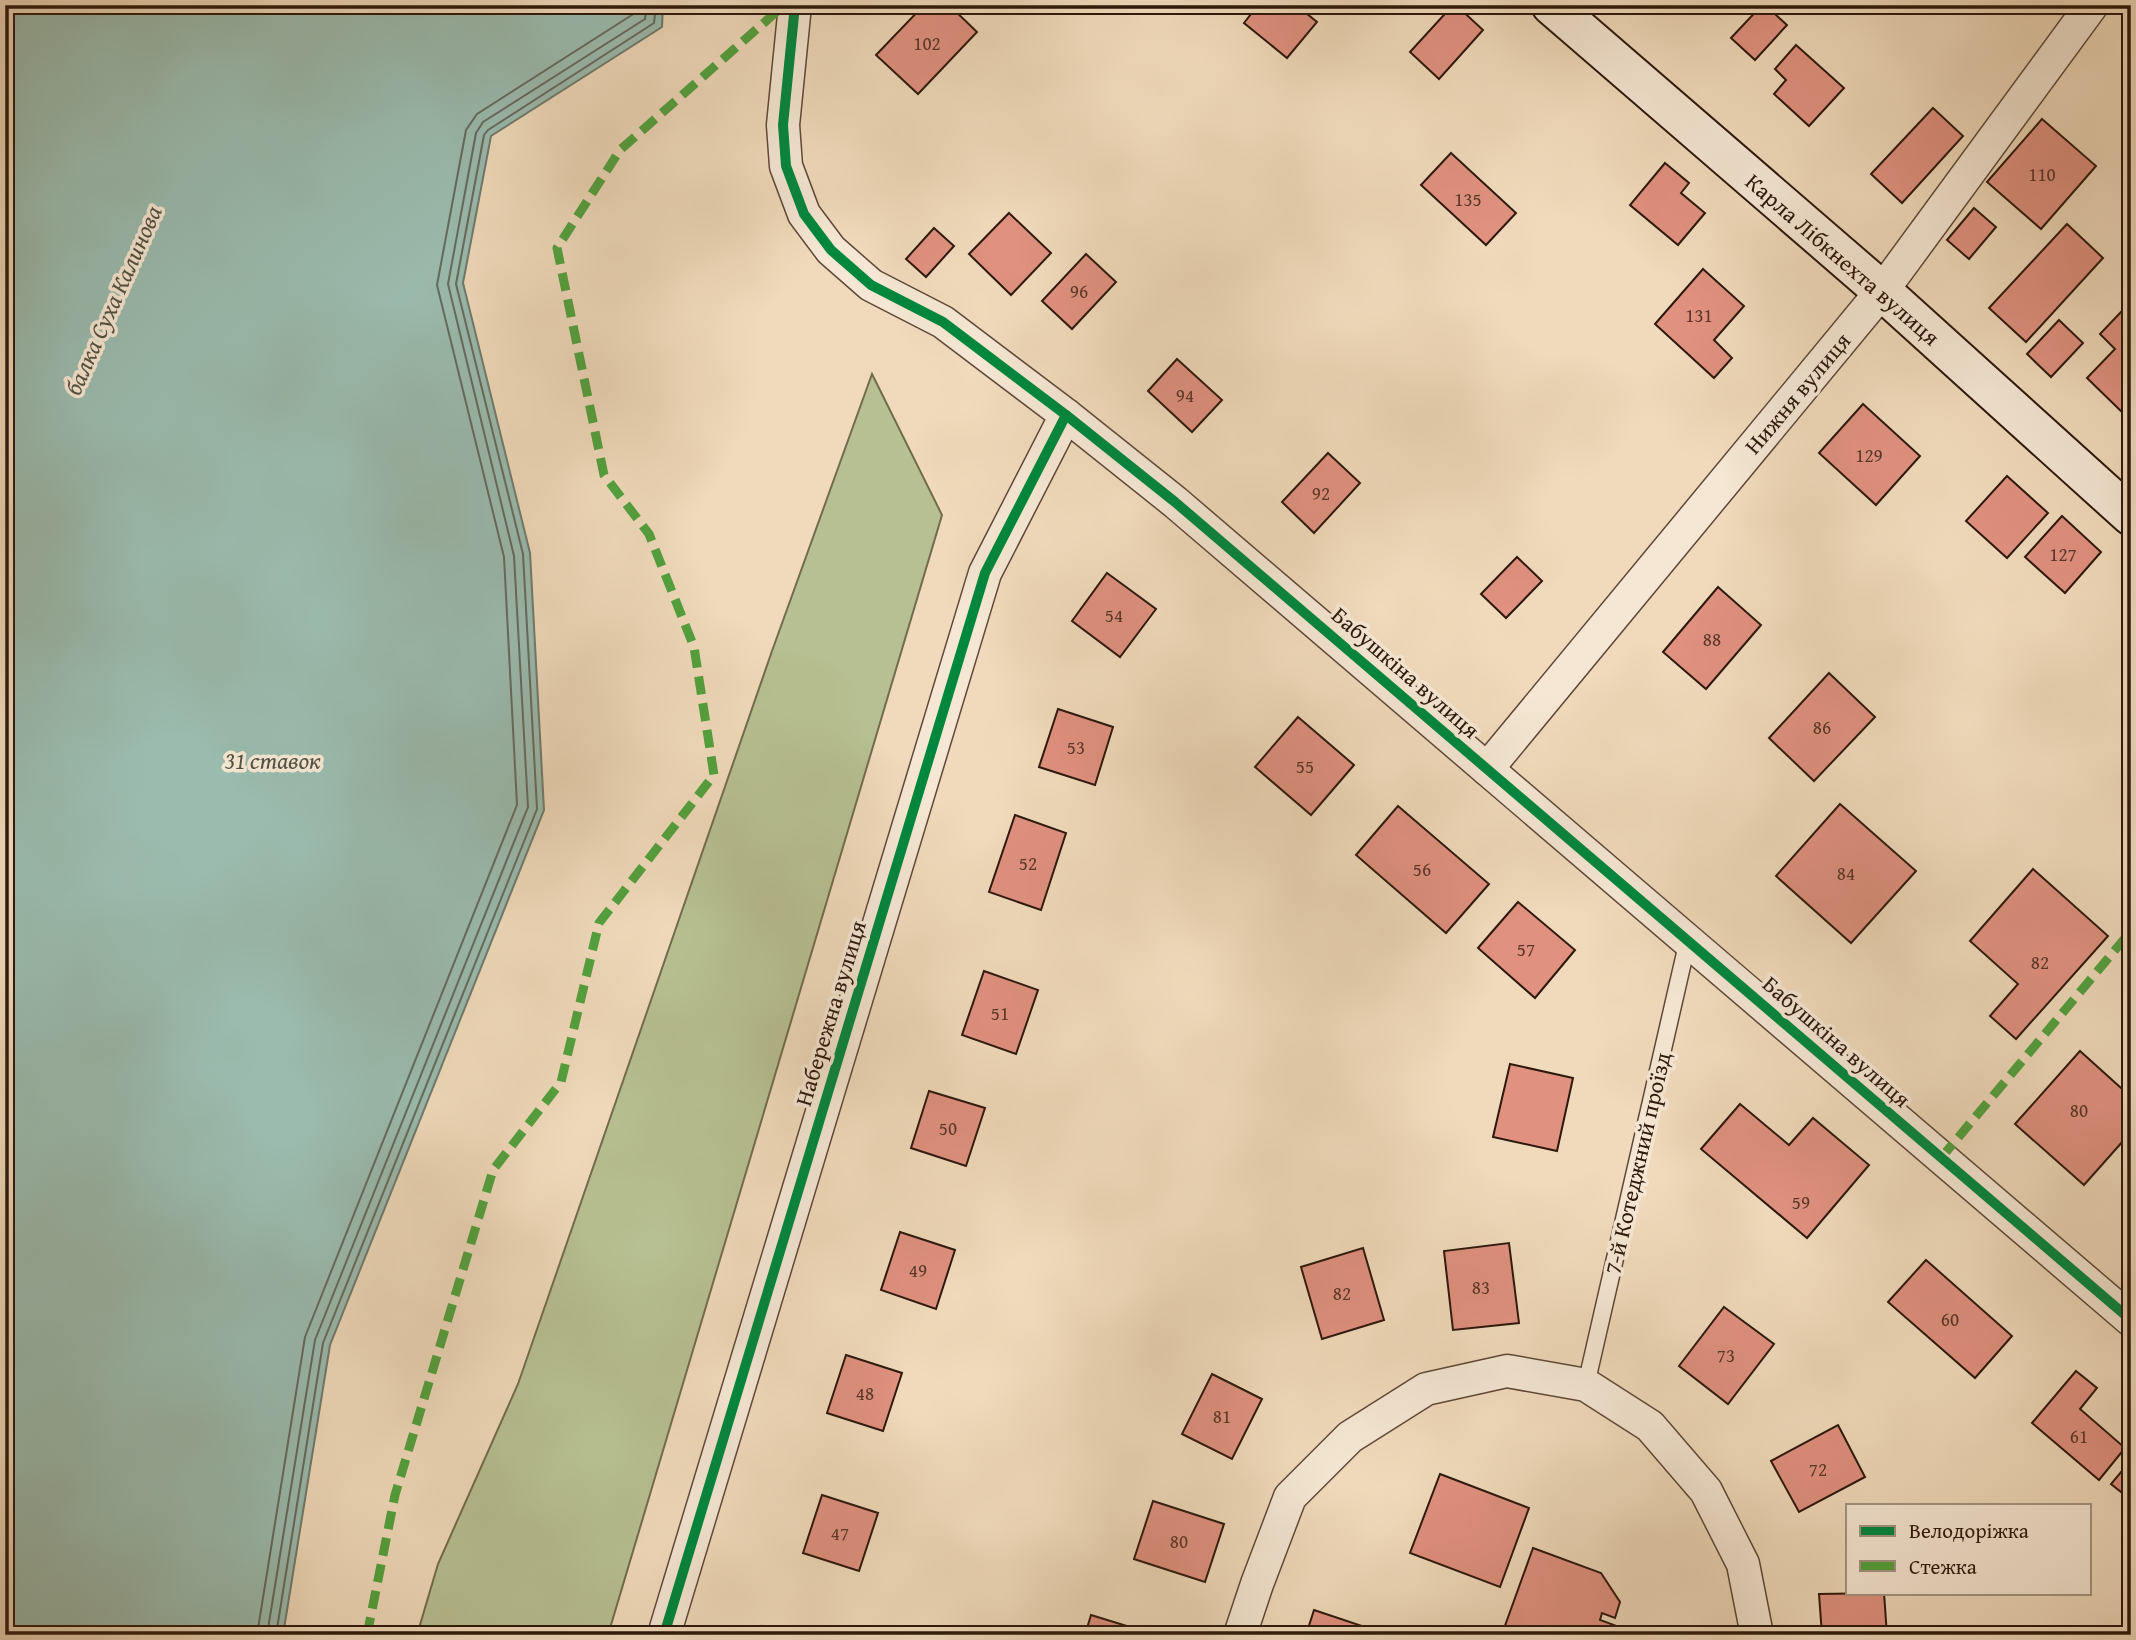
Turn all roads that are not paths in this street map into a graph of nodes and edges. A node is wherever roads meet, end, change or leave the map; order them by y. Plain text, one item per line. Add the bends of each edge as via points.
1 (795, 5) edge
2 (1551, 5) edge
3 (2092, 5) edge
4 (1882, 291) junction
5 (1066, 415) junction
6 (2131, 516) edge
7 (1487, 769) junction
8 (1688, 940) junction
9 (2131, 1320) edge
10 (1586, 1385) junction
11 (664, 1635) edge
12 (1240, 1635) edge
13 (1757, 1635) edge

1 - 5 street, Бабушкіна вулиця via 783,125 786,166 804,214 831,250 871,285 943,322
2 - 4 street, Карла Лібкнехта вулиця
3 - 4 street, Нижня вулиця
4 - 6 street, Карла Лібкнехта вулиця
4 - 7 street, Нижня вулиця
5 - 7 street, Бабушкіна вулиця via 1175,502
5 - 11 street, Набережна вулиця via 985,573
7 - 8 street, Бабушкіна вулиця
8 - 9 street, Бабушкіна вулиця
8 - 10 lane, 7-й Котеджний проїзд
10 - 12 street via 1507,1371 1426,1389 1350,1437 1290,1497
10 - 13 street via 1650,1426 1706,1491 1743,1564

